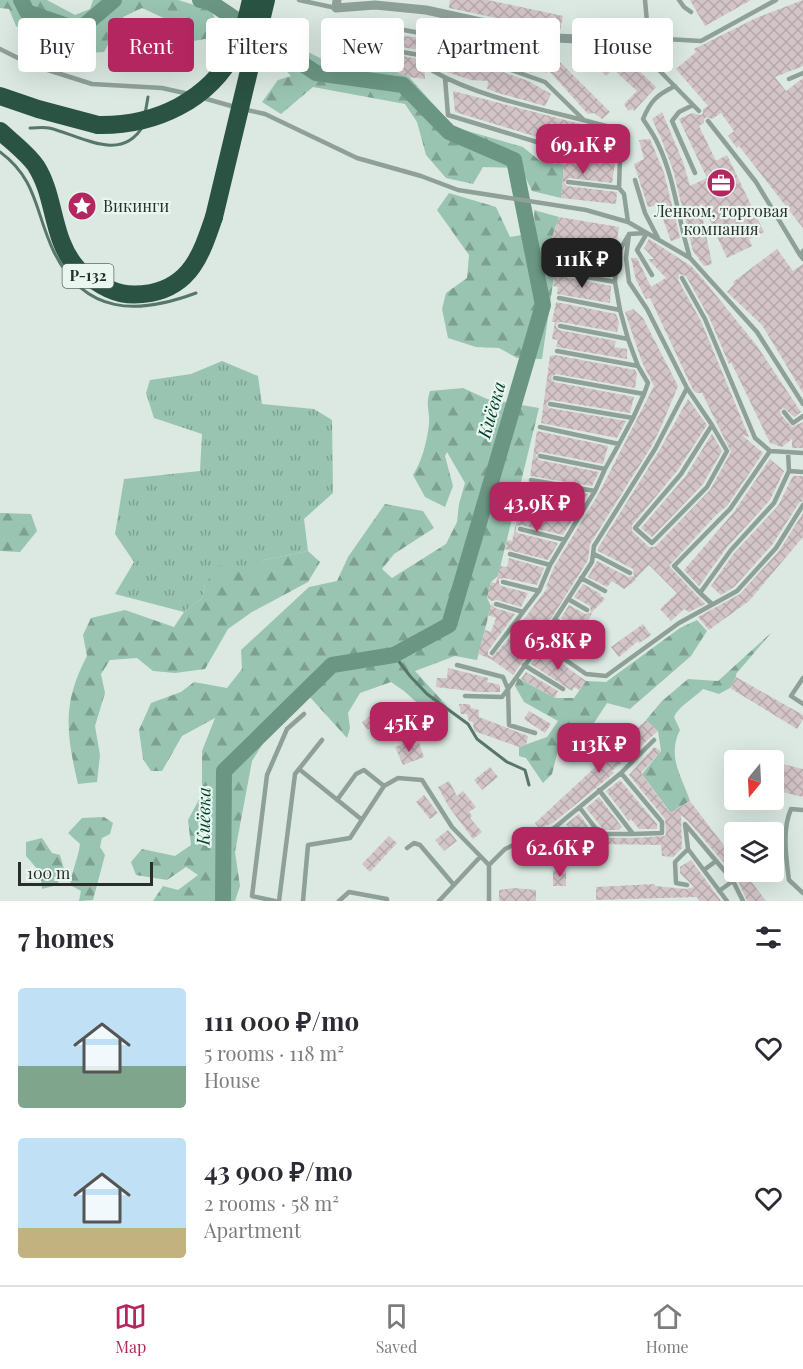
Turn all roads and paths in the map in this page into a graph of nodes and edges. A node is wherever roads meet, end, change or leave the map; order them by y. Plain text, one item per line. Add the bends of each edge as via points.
1 (251, 0) edge
2 (266, 0) edge
3 (299, 0) edge
4 (645, 0) edge
5 (679, 0) edge
6 (776, 0) edge
7 (337, 4) edge
8 (691, 12) dead end
9 (648, 18) edge
10 (416, 32) edge
11 (572, 39) edge
12 (673, 39) edge
13 (0, 49) edge
14 (416, 54) edge
15 (433, 72) edge
16 (517, 72) edge
17 (661, 72) edge
18 (803, 73) edge
19 (445, 78) junction
20 (789, 79) dead end
21 (675, 86) junction
22 (0, 96) edge
23 (693, 105) junction
24 (699, 111) dead end
25 (584, 120) junction
26 (708, 121) dead end
27 (0, 131) edge
28 (620, 158) junction
29 (695, 173) dead end
30 (635, 180) dead end
31 (568, 182) dead end
32 (619, 188) junction
33 (628, 222) junction
34 (647, 233) junction
35 (629, 234) junction
36 (659, 240) junction
37 (563, 244) dead end
38 (617, 255) junction
39 (802, 255) edge
40 (690, 258) junction
41 (559, 272) dead end
42 (652, 275) dead end
43 (682, 278) dead end
44 (615, 282) junction
45 (559, 298) dead end
46 (620, 310) junction
47 (560, 326) dead end
48 (628, 339) junction
49 (557, 351) dead end
50 (638, 366) junction
51 (555, 378) dead end
52 (687, 388) junction
53 (644, 394) junction
54 (550, 404) dead end
55 (803, 404) edge
56 (784, 412) dead end
57 (803, 416) edge
58 (633, 418) junction
59 (712, 425) junction
60 (540, 427) dead end
61 (619, 444) junction
62 (770, 451) junction
63 (788, 452) junction
64 (803, 453) edge
65 (540, 456) dead end
66 (605, 469) junction
67 (789, 471) junction
68 (803, 472) edge
69 (531, 480) dead end
70 (595, 491) junction
71 (526, 505) dead end
72 (803, 505) edge
73 (579, 517) junction
74 (520, 529) dead end
75 (565, 540) junction
76 (510, 554) dead end
77 (594, 554) junction
78 (550, 564) junction
79 (630, 573) dead end
80 (581, 578) junction
81 (503, 582) dead end
82 (539, 591) junction
83 (605, 591) dead end
84 (700, 593) junction
85 (568, 599) junction
86 (496, 604) dead end
87 (712, 604) junction
88 (587, 610) dead end
89 (523, 612) junction
90 (555, 619) junction
91 (575, 634) dead end
92 (541, 643) junction
93 (492, 653) dead end
94 (456, 664) dead end
95 (524, 665) junction
96 (803, 678) edge
97 (508, 689) junction
98 (563, 689) dead end
99 (465, 696) dead end
100 (803, 704) edge
101 (304, 714) dead end
102 (535, 733) dead end
103 (322, 740) dead end
104 (654, 740) dead end
105 (299, 769) junction
106 (621, 773) junction
107 (384, 786) junction
108 (599, 790) junction
109 (336, 800) junction
110 (580, 808) junction
111 (803, 810) edge
112 (361, 819) junction
113 (548, 833) junction
114 (600, 834) junction
115 (633, 834) junction
116 (407, 848) dead end
117 (688, 849) junction
118 (480, 857) junction
119 (716, 861) junction
120 (489, 865) junction
121 (704, 870) junction
122 (724, 870) edge
123 (734, 882) joint
124 (454, 885) junction
125 (687, 885) dead end
126 (719, 891) junction
127 (803, 893) edge
128 (277, 901) edge
129 (303, 901) edge
130 (339, 901) edge
131 (387, 901) edge
132 (439, 901) edge
133 (489, 901) edge
134 (727, 901) edge
135 (743, 901) edge

1 - 22 highway, bridge via 236,49 215,80 188,102 152,119 98,125
2 - 27 highway, Р-132, bridge via 214,217 202,254 182,280 136,296 110,291 77,268 60,238 36,166
3 - 7 lane
4 - 9 lane
5 - 8 lane
6 - 12 lane via 701,40
7 - 11 street via 426,10
10 - 14 lane via 382,26 372,36 374,45
13 - 33 lane via 32,65 92,84 174,90 265,114 357,158 458,190 586,210
15 - 19 lane
16 - 25 lane via 545,82
17 - 21 lane
18 - 20 lane
19 - 25 lane via 506,100
19 - 28 lane via 448,115 540,143
21 - 23 lane
21 - 40 lane via 660,93 643,119 658,143 670,176
23 - 24 lane
23 - 29 lane via 672,120
25 - 28 lane via 613,128
26 - 39 lane via 756,182
28 - 32 lane
30 - 36 lane
31 - 32 lane
32 - 33 lane via 624,194
33 - 34 lane
34 - 35 lane
34 - 36 lane
34 - 42 lane via 637,250
35 - 38 lane
35 - 52 lane via 629,282
36 - 40 lane
37 - 38 lane
38 - 44 lane
40 - 55 lane via 757,332
41 - 44 lane
43 - 62 lane via 705,319 755,438
44 - 46 lane
45 - 46 lane
46 - 48 lane
47 - 48 lane
48 - 50 lane
49 - 50 lane
50 - 53 lane via 648,383
51 - 53 lane
52 - 59 lane
52 - 77 lane via 594,546
53 - 58 lane
54 - 58 lane
56 - 57 lane via 793,423
58 - 61 lane
59 - 59 lane via 681,474 635,528 652,543 707,487 727,451
60 - 61 lane
61 - 66 lane
62 - 63 lane
62 - 84 lane via 729,509 674,566
63 - 64 lane
63 - 67 lane
65 - 66 lane
66 - 70 lane
67 - 68 lane
67 - 84 lane via 774,503 731,550
69 - 70 lane
70 - 73 lane
71 - 73 lane
72 - 87 lane via 756,572 737,591
73 - 75 lane
74 - 75 lane
75 - 78 lane
76 - 78 lane
77 - 79 lane
77 - 80 lane
78 - 82 lane
80 - 83 lane
80 - 85 lane
81 - 82 lane
82 - 89 lane
84 - 87 lane
85 - 88 lane
85 - 90 lane
86 - 89 lane
87 - 92 lane via 606,676 586,674
89 - 93 lane
90 - 91 lane
90 - 92 lane
92 - 95 lane
94 - 97 lane via 503,677
95 - 97 lane
95 - 98 lane
96 - 100 lane via 791,696
97 - 99 lane via 502,697
97 - 102 lane via 509,725
101 - 128 lane via 287,729 267,775 252,896
103 - 105 lane
104 - 106 lane
105 - 109 lane
105 - 128 lane via 295,774
106 - 108 lane
106 - 115 lane via 662,822 662,833
107 - 109 lane via 364,770 356,774
107 - 112 lane
107 - 118 lane via 398,778 422,780 452,826
108 - 110 lane
108 - 115 lane
109 - 112 lane
110 - 113 lane
110 - 114 lane
111 - 127 lane via 791,809 787,818 786,859 789,880
112 - 129 lane via 350,838 308,845
113 - 114 lane
113 - 120 lane via 505,849
114 - 115 lane
116 - 124 lane via 414,843 420,845
117 - 119 lane via 686,824
117 - 121 lane
117 - 125 lane via 675,862 676,883
118 - 120 lane
118 - 124 lane
119 - 121 lane
119 - 122 lane
120 - 133 lane
121 - 126 lane
123 - 126 lane
123 - 135 lane
124 - 132 lane
126 - 134 lane
130 - 131 lane via 349,892

